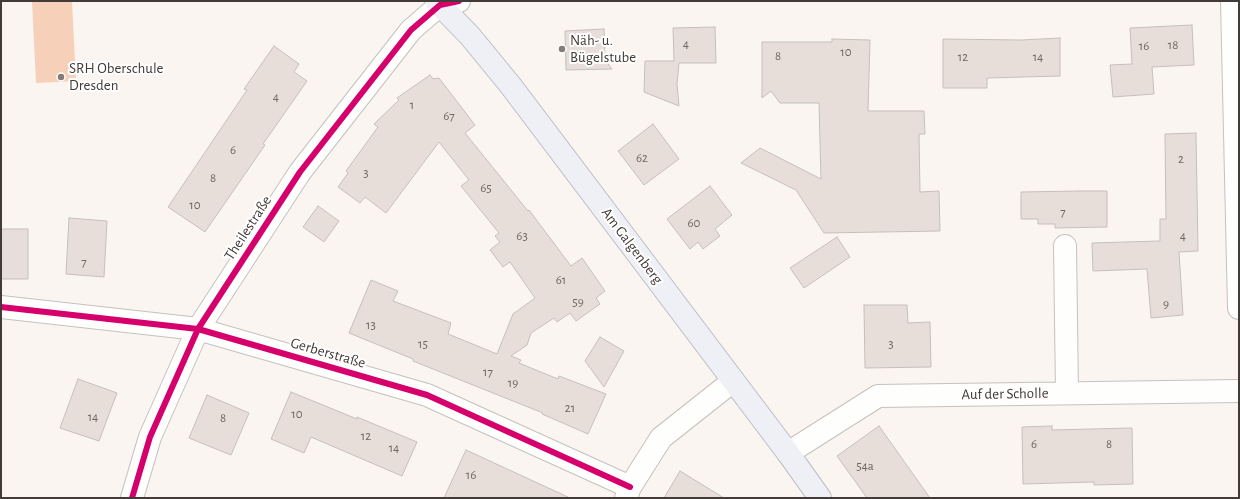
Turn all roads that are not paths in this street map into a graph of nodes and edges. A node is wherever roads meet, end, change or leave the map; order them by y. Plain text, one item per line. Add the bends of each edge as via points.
1 (1232, 1) edge
2 (445, 2) edge
3 (1065, 246) dead end
4 (1, 307) edge
5 (1239, 308) edge
6 (198, 329) junction
7 (733, 381) junction
8 (1239, 391) edge
9 (1068, 393) junction
10 (788, 453) junction
11 (628, 493) edge
12 (132, 498) edge
13 (820, 498) edge

1 - 5 street
2 - 6 street, Theilestraße via 410,30 300,172
2 - 7 main road, Am Galgenberg via 512,86
3 - 9 street
4 - 6 street, Gerberstraße
6 - 11 street, Gerberstraße via 427,395
6 - 12 street, Theilestraße via 150,437
7 - 10 main road, Am Galgenberg
7 - 11 street via 661,438
8 - 9 street, Auf der Scholle
9 - 10 street, Auf der Scholle via 878,396
10 - 13 main road, Am Galgenberg

